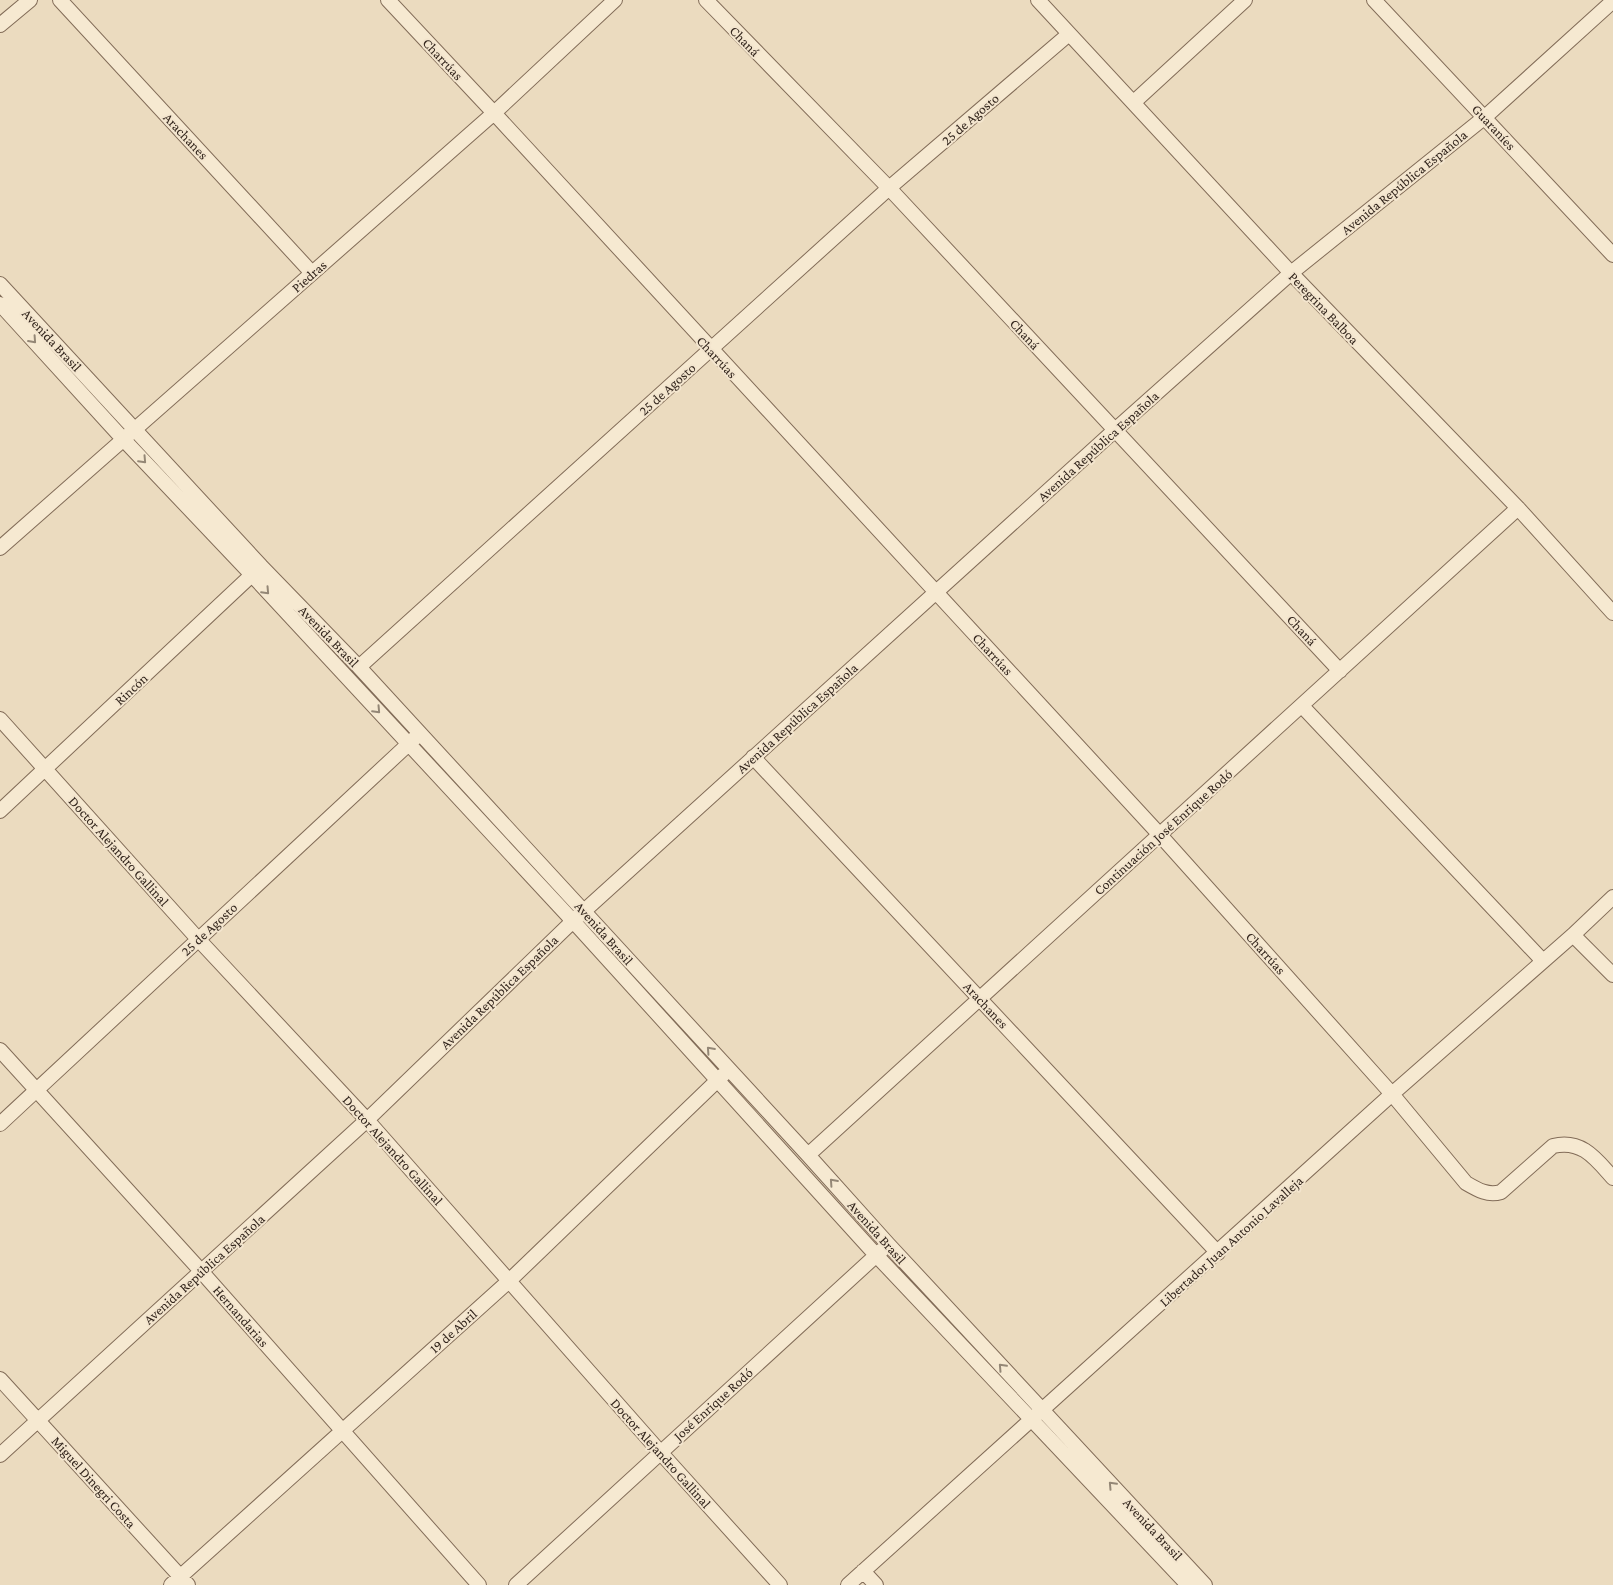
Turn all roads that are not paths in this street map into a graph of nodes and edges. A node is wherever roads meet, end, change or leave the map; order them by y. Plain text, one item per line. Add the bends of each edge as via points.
1 (30, 0) edge
2 (60, 0) edge
3 (388, 0) edge
4 (615, 0) edge
5 (706, 0) edge
6 (1038, 0) edge
7 (1245, 0) edge
8 (1374, 0) edge
9 (1613, 2) edge
10 (0, 25) edge
11 (1069, 34) junction
12 (1134, 102) junction
13 (494, 113) junction
14 (1485, 117) junction
15 (889, 188) junction
16 (1613, 255) edge
17 (312, 273) junction
18 (1291, 274) junction
19 (0, 284) edge
20 (0, 304) edge
21 (711, 350) junction
22 (134, 429) junction
23 (1115, 430) junction
24 (124, 440) junction
25 (1518, 508) junction
26 (0, 548) edge
27 (256, 571) junction
28 (936, 593) junction
29 (1613, 613) edge
30 (359, 668) junction
31 (1340, 671) junction
32 (1302, 706) junction
33 (0, 719) edge
34 (419, 734) junction
35 (408, 744) junction
36 (753, 757) junction
37 (45, 769) junction
38 (0, 811) edge
39 (1160, 835) junction
40 (1613, 897) edge
41 (584, 912) junction
42 (573, 921) junction
43 (1574, 935) junction
44 (198, 939) junction
45 (1543, 961) junction
46 (1613, 975) edge
47 (980, 999) junction
48 (0, 1050) edge
49 (728, 1070) junction
50 (717, 1080) junction
51 (36, 1090) junction
52 (1392, 1094) junction
53 (367, 1120) junction
54 (0, 1124) edge
55 (808, 1155) junction
56 (1613, 1178) edge
57 (888, 1244) junction
58 (1218, 1253) junction
59 (876, 1255) junction
60 (202, 1271) junction
61 (509, 1281) junction
62 (0, 1379) edge
63 (1037, 1415) junction
64 (38, 1420) junction
65 (342, 1431) junction
66 (660, 1452) junction
67 (0, 1455) edge
68 (863, 1572) junction
69 (180, 1582) edge
70 (479, 1585) edge
71 (516, 1585) edge
72 (780, 1585) edge
73 (848, 1585) edge
74 (876, 1585) edge
75 (1188, 1585) edge
76 (1205, 1585) edge

1 - 10 street
2 - 17 street, Arachanes
3 - 13 street, Charrúas
4 - 13 street, Piedras
5 - 15 street, Chaná
6 - 11 street, Peregrina Balboa
7 - 12 street
8 - 14 street, Guaraníes
9 - 14 street, Avenida República Española
11 - 12 street, Peregrina Balboa
11 - 15 street, 25 de Agosto
12 - 18 street, Peregrina Balboa
13 - 17 street, Piedras
13 - 21 street, Charrúas
14 - 16 street, Guaraníes
14 - 18 street, Avenida República Española
15 - 21 street, 25 de Agosto
15 - 23 street, Chaná
17 - 22 street, Piedras
18 - 23 street, Avenida República Española
18 - 25 street, Peregrina Balboa
19 - 22 street, Avenida Brasil
20 -> 24 street, Avenida Brasil
21 - 28 street, Charrúas
21 - 30 street, 25 de Agosto
22 - 24 street, Piedras
22 - 27 street, Avenida Brasil
23 - 28 street, Avenida República Española
23 - 31 street, Chaná
24 - 26 street, Piedras
24 -> 27 street, Avenida Brasil
25 - 29 street, Peregrina Balboa
25 - 31 street, Continuación José Enrique Rodó
27 - 30 street, Avenida Brasil
27 -> 35 street, Avenida Brasil
27 - 37 street, Rincón
28 - 36 street, Avenida República Española
28 - 39 street, Charrúas
30 - 34 street, Avenida Brasil
31 - 32 street, Continuación José Enrique Rodó
32 - 39 street, Continuación José Enrique Rodó
32 - 45 street
33 - 37 street, Doctor Alejandro Gallinal
34 - 35 street, 25 de Agosto
34 - 41 street, Avenida Brasil
35 - 42 street, Avenida Brasil
35 - 44 street, 25 de Agosto
36 - 41 street, Avenida República Española
36 - 47 street, Arachanes
37 - 38 street, Rincón
37 - 44 street, Doctor Alejandro Gallinal
39 - 47 street, Continuación José Enrique Rodó
39 - 52 street, Charrúas
40 - 43 street, Libertador Juan Antonio Lavalleja
41 - 42 street, Avenida República Española
49 -> 41 street, Avenida Brasil
42 - 50 street, Avenida Brasil
42 - 53 street, Avenida República Española
43 - 45 street, Libertador Juan Antonio Lavalleja
43 - 46 street
44 - 51 street, 25 de Agosto
44 - 53 street, Doctor Alejandro Gallinal
45 - 52 street, Libertador Juan Antonio Lavalleja
47 - 55 street, Continuación José Enrique Rodó
47 - 58 street, Arachanes
48 - 51 street, Hernandarias
49 - 50 street, 19 de Abril
49 - 55 street, Avenida Brasil
50 - 59 street, Avenida Brasil
50 - 61 street, 19 de Abril
51 - 54 street, 25 de Agosto
51 - 60 street, Hernandarias
52 - 56 street, Charrúas via 1466,1183 1477,1190 1492,1195 1501,1192 1553,1146 1564,1143 1574,1144 1591,1154
52 - 58 street, Libertador Juan Antonio Lavalleja
53 - 60 street, Avenida República Española
53 - 61 street, Doctor Alejandro Gallinal
57 -> 55 street, Avenida Brasil
57 - 59 street, José Enrique Rodó
63 -> 57 street, Avenida Brasil
58 - 63 street, Libertador Juan Antonio Lavalleja
59 - 63 street, Avenida Brasil
59 - 66 street, José Enrique Rodó
60 - 64 street, Avenida República Española
60 - 65 street, Hernandarias
61 - 65 street, 19 de Abril
61 - 66 street, Doctor Alejandro Gallinal
62 - 64 street, Miguel Dinegri Costa
63 - 68 street, Libertador Juan Antonio Lavalleja
63 - 75 street, Avenida Brasil
76 -> 63 street, Avenida Brasil
64 - 67 street, Avenida República Española
64 - 69 street, Miguel Dinegri Costa
65 - 69 street, 19 de Abril
65 - 70 street, Hernandarias
66 - 71 street, José Enrique Rodó
66 - 72 street, Doctor Alejandro Gallinal
68 - 73 street, Libertador Juan Antonio Lavalleja
68 - 74 street

